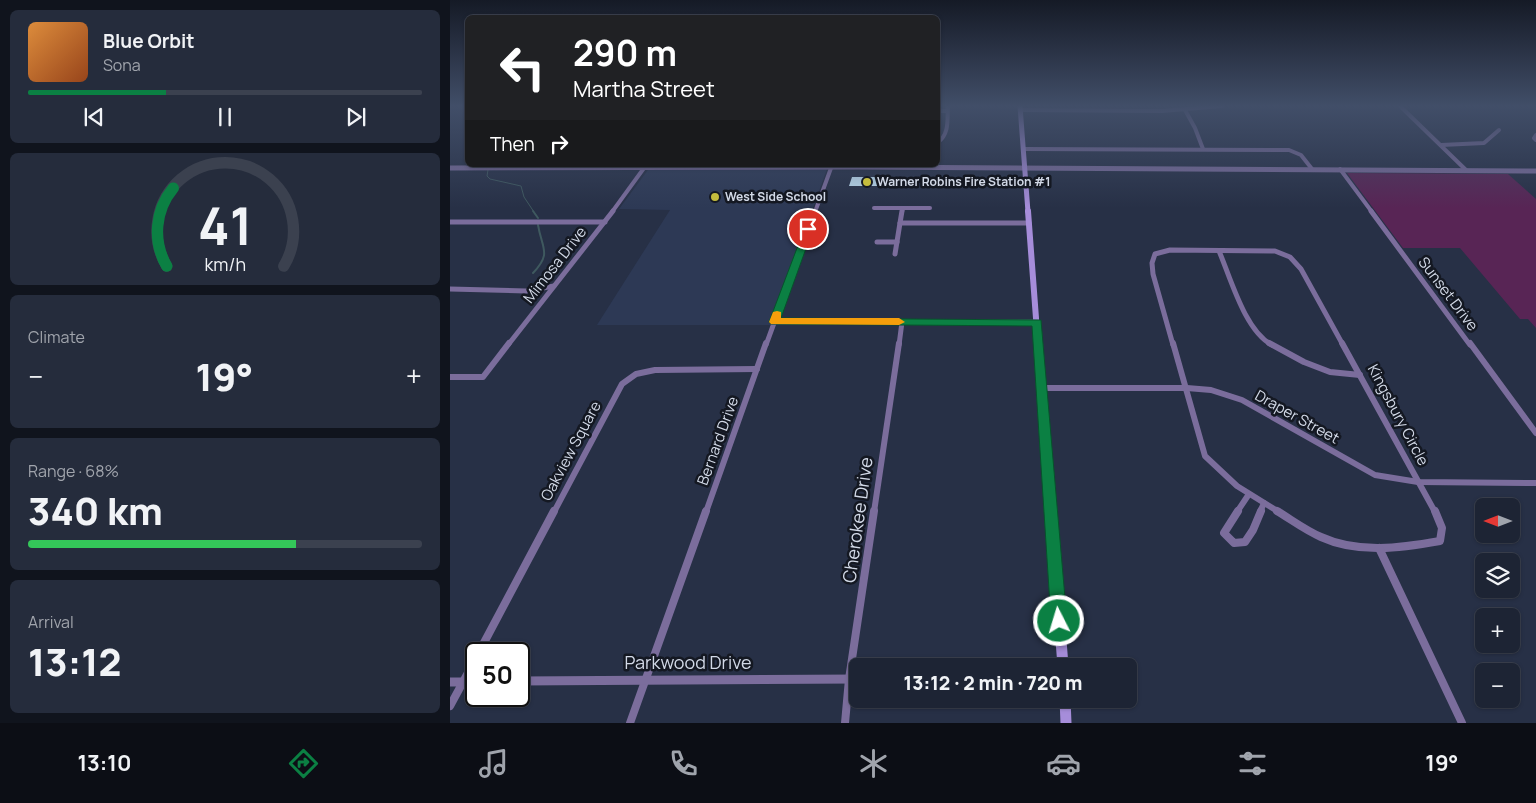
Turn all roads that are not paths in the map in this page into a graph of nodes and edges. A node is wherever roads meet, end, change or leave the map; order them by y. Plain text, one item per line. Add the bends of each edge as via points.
1 (1023, 140) edge
2 (1199, 140) edge
3 (1435, 140) edge
4 (1488, 140) edge
5 (1441, 145) junction
6 (1024, 150) junction
7 (1203, 150) junction
8 (472, 167) edge
9 (568, 167) edge
10 (844, 167) edge
11 (940, 167) edge
12 (450, 168) edge
13 (644, 168) junction
14 (831, 168) junction
15 (1025, 168) junction
16 (1312, 169) junction
17 (1340, 169) junction
18 (1467, 171) junction
19 (1536, 171) edge
20 (874, 208) dead end
21 (903, 208) junction
22 (930, 208) dead end
23 (450, 222) edge
24 (605, 222) junction
25 (900, 223) junction
26 (1029, 223) junction
27 (877, 242) dead end
28 (897, 242) junction
29 (1219, 251) junction
30 (895, 254) dead end
31 (554, 286) junction
32 (450, 289) edge
33 (775, 322) junction
34 (902, 322) junction
35 (1037, 322) junction
36 (757, 369) junction
37 (1360, 375) junction
38 (450, 377) edge
39 (1041, 388) junction
40 (1187, 388) junction
41 (1536, 433) edge
42 (1418, 482) junction
43 (1536, 483) edge
44 (1249, 494) junction
45 (1264, 503) junction
46 (1379, 548) junction
47 (484, 642) edge
48 (857, 658) edge
49 (1061, 658) edge
50 (465, 678) edge
51 (849, 679) edge
52 (646, 680) junction
53 (450, 682) edge
54 (463, 682) junction
55 (530, 682) edge
56 (849, 703) edge
57 (450, 706) edge
58 (1065, 708) edge
59 (630, 723) edge
60 (845, 723) edge
61 (1066, 723) edge
62 (1462, 723) edge

1 - 6 main road
2 - 7 street
3 - 5 street
4 - 5 street via 1484,143
5 - 18 street
6 - 7 street
6 - 15 main road
7 - 16 street via 1289,150 1301,155
8 - 12 street
9 - 13 street
10 - 14 street
11 - 15 street
13 - 14 street
13 - 24 street, Mimosa Drive
14 - 33 street, Bernard Drive
15 - 16 street
15 - 26 main road
16 - 17 street
17 - 18 street
17 - 41 street, Sunset Drive
18 - 19 street
20 - 21 street
21 - 22 street
21 - 25 street
23 - 24 street
24 - 31 street, Mimosa Drive
25 - 26 street
25 - 28 street
26 - 35 main road
27 - 28 street
28 - 30 street
29 - 37 street via 1252,328 1263,340 1330,372
29 - 37 street, Kingsbury Circle via 1275,251 1293,258
29 - 40 street, Kingsbury Circle via 1170,250 1155,254 1152,263
31 - 32 street via 526,291
31 - 38 street, Mimosa Drive via 484,377
33 - 34 street
33 - 36 street, Bernard Drive
34 - 35 street
34 - 48 street, Cherokee Drive
35 - 39 main road
36 - 47 street, Oakview Square via 655,370 636,374 622,384
36 - 52 street, Bernard Drive
37 - 42 street, Kingsbury Circle
39 - 40 street, Draper Street
39 - 49 main road
40 - 42 street, Draper Street via 1211,390 1242,400 1375,475
40 - 44 street, Kingsbury Circle via 1205,456 1221,475
42 - 43 street, Draper Street
42 - 46 street, Kingsbury Circle via 1442,528 1440,541
44 - 45 street, Kingsbury Circle
44 - 45 street via 1224,533 1234,543 1245,542
45 - 46 street, Kingsbury Circle via 1326,540
46 - 62 street
50 - 54 street
51 - 52 street, Parkwood Drive
52 - 55 street, Parkwood Drive
52 - 59 street, Bernard Drive
53 - 54 street
54 - 57 street
56 - 60 street, Cherokee Drive
58 - 61 main road

